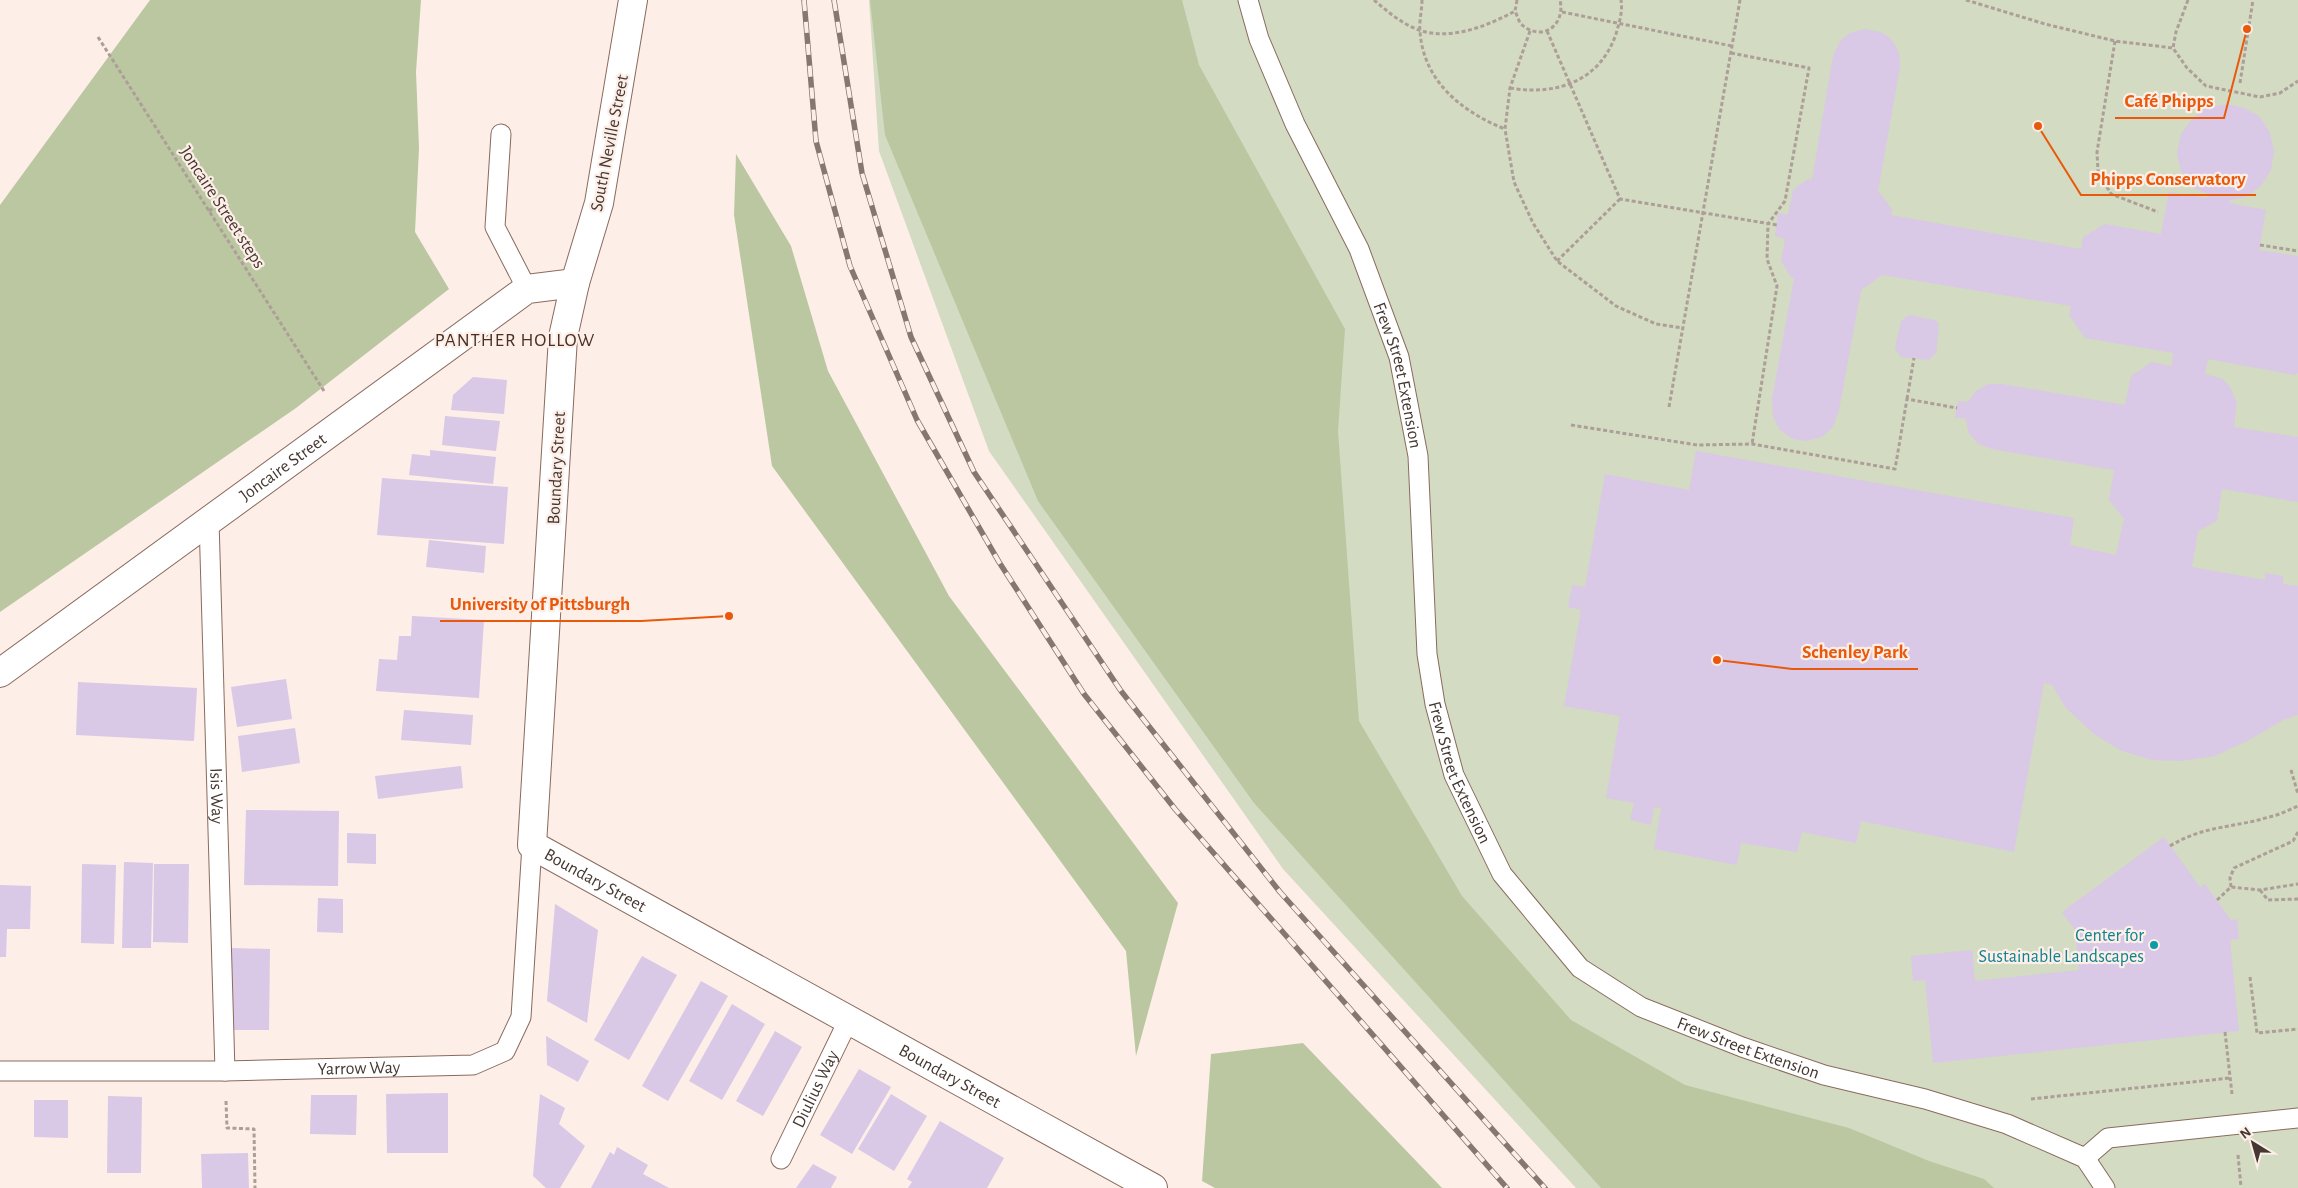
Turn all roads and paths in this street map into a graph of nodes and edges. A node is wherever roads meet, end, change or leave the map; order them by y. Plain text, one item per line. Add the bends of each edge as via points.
1 (633, 0) edge
2 (1248, 0) edge
3 (1374, 0) edge
4 (1422, 0) edge
5 (1517, 0) edge
6 (1560, 0) edge
7 (1621, 0) edge
8 (1740, 0) edge
9 (1966, 0) edge
10 (2188, 0) edge
11 (2253, 0) edge
12 (1515, 11) junction
13 (1562, 12) junction
14 (1619, 24) junction
15 (1420, 30) junction
16 (1530, 30) junction
17 (1547, 31) junction
18 (98, 38) dead end
19 (2115, 41) junction
20 (1732, 46) junction
21 (2173, 48) junction
22 (1731, 53) junction
23 (2298, 81) edge
24 (2240, 82) dead end
25 (1571, 84) junction
26 (1510, 88) junction
27 (1505, 129) junction
28 (501, 134) dead end
29 (1620, 199) junction
30 (225, 200) dead end
31 (209, 211) junction
32 (2158, 212) dead end
33 (1703, 214) junction
34 (1768, 224) junction
35 (1777, 225) dead end
36 (2260, 245) dead end
37 (2298, 251) edge
38 (1558, 261) junction
39 (575, 283) junction
40 (527, 289) junction
41 (1683, 328) junction
42 (1914, 358) dead end
43 (324, 391) dead end
44 (1907, 399) junction
45 (1669, 407) dead end
46 (1957, 408) dead end
47 (1571, 425) dead end
48 (1752, 444) junction
49 (209, 520) junction
50 (0, 674) edge
51 (2291, 770) dead end
52 (2298, 794) edge
53 (2298, 806) edge
54 (2298, 832) edge
55 (532, 845) junction
56 (2170, 846) dead end
57 (2298, 884) edge
58 (2231, 887) junction
59 (2260, 890) junction
60 (2298, 899) edge
61 (2217, 900) dead end
62 (2250, 976) dead end
63 (849, 1019) junction
64 (2298, 1030) edge
65 (225, 1071) junction
66 (0, 1072) edge
67 (2230, 1078) dead end
68 (2298, 1118) edge
69 (2007, 1124) junction
70 (2085, 1158) junction
71 (781, 1159) dead end
72 (255, 1188) edge
73 (1153, 1188) edge
74 (2105, 1188) edge

1 - 39 street, South Neville Street via 600,203
2 - 69 lane, Frew Street Extension via 1259,39 1292,116 1359,249 1399,357 1418,456 1427,654 1435,704 1454,775 1502,874 1580,968 1641,1008 1824,1075 1925,1099
3 - 15 path via 1392,16
4 - 15 path
5 - 12 path
6 - 13 path
7 - 14 path
8 - 20 path
9 - 19 path
10 - 21 path
11 - 24 path
12 - 15 path via 1494,23 1464,31 1440,33
12 - 16 path via 1520,24
13 - 14 path
13 - 17 path via 1557,23
14 - 20 path
14 - 25 path via 1610,51 1596,68
15 - 27 path via 1423,48 1439,84 1456,102 1481,120
16 - 17 path
16 - 26 path
17 - 25 path
18 - 31 path, Joncaire Street steps
19 - 21 path
19 - 32 path via 2097,152 2098,171 2111,194
20 - 22 path
21 - 23 path via 2187,68 2206,86 2260,97 2280,93
22 - 33 path
22 - 34 path via 1810,68 1785,201
25 - 26 path via 1544,90
25 - 29 path
26 - 27 path
27 - 38 path via 1514,182 1533,223
28 - 40 lane via 495,227
29 - 33 path
29 - 38 path
30 - 31 path
31 - 43 path, Joncaire Street steps
33 - 34 path
33 - 41 path
34 - 35 path
34 - 48 path via 1767,259 1777,286
36 - 37 path
38 - 41 path via 1616,306 1656,324
39 - 40 street, Joncaire Street
39 - 55 street, Boundary Street via 563,337
40 - 49 street, Joncaire Street
41 - 45 path
42 - 44 path
44 - 46 path
44 - 48 path via 1895,469
47 - 48 path via 1697,445
49 - 50 street, Joncaire Street
49 - 65 lane, Isis Way
51 - 52 path
53 - 56 path via 2269,818 2212,828 2182,838
54 - 58 path via 2293,841 2234,868
55 - 63 street, Boundary Street
55 - 65 lane, Yarrow Way via 522,1017 504,1051 473,1065
57 - 59 path
58 - 59 path
58 - 61 path
59 - 60 path via 2268,900
62 - 64 path via 2257,1033
63 - 71 lane, Diulius Way
63 - 73 street, Boundary Street
65 - 66 lane, Yarrow Way
65 - 72 path via 226,1128 254,1129
67 - 69 path via 2016,1100
68 - 70 lane via 2108,1138
69 - 70 lane, Frew Street Extension
70 - 74 lane

